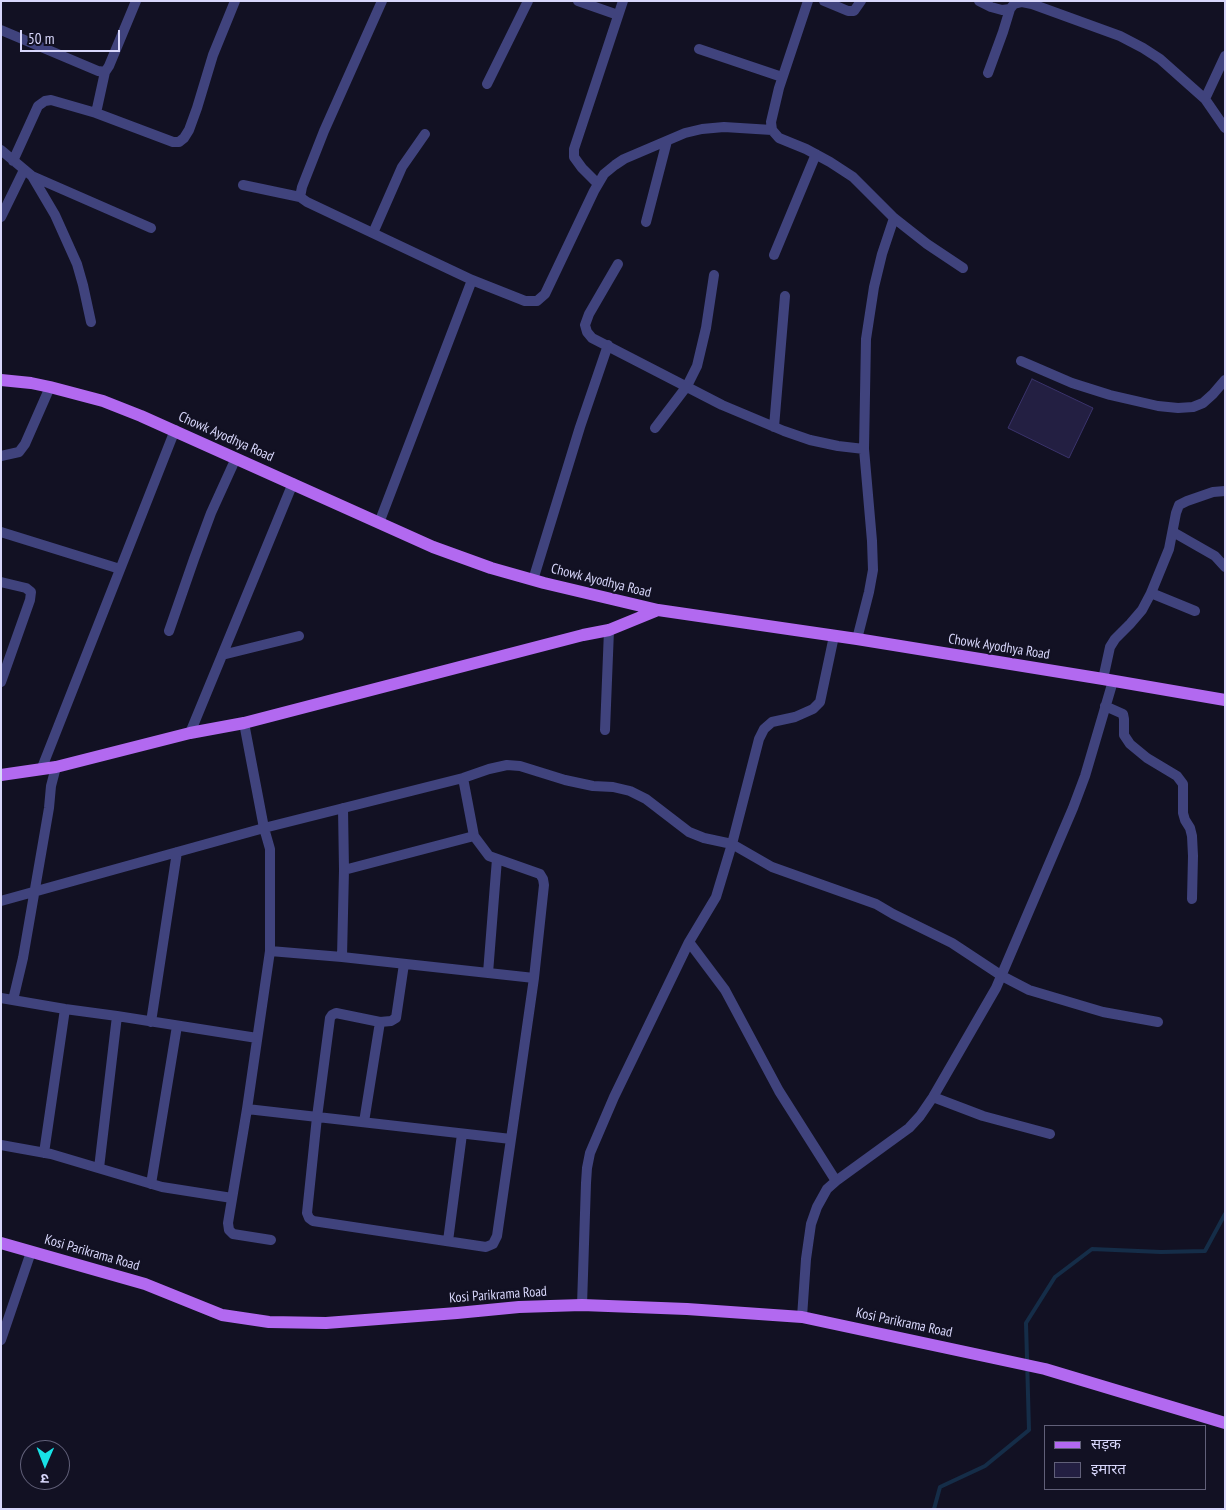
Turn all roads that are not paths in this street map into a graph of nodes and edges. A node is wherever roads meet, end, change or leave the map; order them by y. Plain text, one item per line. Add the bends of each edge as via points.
1 (136, 1) edge
2 (235, 1) edge
3 (382, 1) edge
4 (528, 1) edge
5 (578, 1) edge
6 (622, 1) edge
7 (808, 1) edge
8 (824, 1) edge
9 (861, 1) edge
10 (979, 1) edge
11 (1046, 5) edge
12 (1010, 9) junction
13 (618, 15) junction
14 (1, 30) edge
15 (699, 49) dead end
16 (1225, 56) edge
17 (105, 72) junction
18 (988, 73) dead end
19 (782, 77) junction
20 (487, 84) dead end
21 (1205, 99) junction
22 (96, 113) junction
23 (1225, 128) edge
24 (772, 130) junction
25 (425, 134) dead end
26 (667, 141) junction
27 (1, 150) edge
28 (816, 154) junction
29 (13, 161) junction
30 (28, 173) junction
31 (598, 184) junction
32 (243, 185) dead end
33 (300, 196) junction
34 (1, 217) edge
35 (894, 218) junction
36 (646, 222) dead end
37 (150, 228) dead end
38 (373, 233) junction
39 (774, 255) dead end
40 (618, 264) dead end
41 (963, 268) dead end
42 (714, 275) dead end
43 (472, 280) junction
44 (785, 296) dead end
45 (91, 322) dead end
46 (608, 346) junction
47 (1021, 361) dead end
48 (1, 380) edge
49 (1225, 380) edge
50 (687, 386) junction
51 (50, 387) junction
52 (774, 427) junction
53 (655, 428) dead end
54 (175, 430) junction
55 (864, 449) junction
56 (1, 456) edge
57 (236, 458) junction
58 (293, 483) junction
59 (1225, 492) edge
60 (379, 523) junction
61 (1, 532) edge
62 (1173, 532) junction
63 (1225, 567) edge
64 (120, 568) junction
65 (533, 580) junction
66 (1, 582) edge
67 (1151, 593) junction
68 (658, 610) junction
69 (1194, 611) dead end
70 (609, 630) junction
71 (170, 631) dead end
72 (299, 636) dead end
73 (834, 636) junction
74 (857, 639) junction
75 (222, 655) junction
76 (1108, 680) junction
77 (1, 682) edge
78 (1225, 700) edge
79 (1105, 706) junction
80 (244, 723) junction
81 (605, 730) dead end
82 (190, 734) junction
83 (56, 767) junction
84 (41, 770) junction
85 (1, 775) edge
86 (463, 778) junction
87 (343, 808) junction
88 (264, 828) junction
89 (474, 836) junction
90 (732, 844) junction
91 (177, 852) junction
92 (497, 859) junction
93 (344, 870) junction
94 (35, 892) junction
95 (1192, 899) dead end
96 (1, 901) edge
97 (689, 942) junction
98 (270, 950) junction
99 (342, 957) junction
100 (404, 964) junction
101 (488, 973) junction
102 (1002, 976) junction
103 (534, 978) junction
104 (1, 998) edge
105 (13, 1000) junction
106 (65, 1009) junction
107 (117, 1016) junction
108 (151, 1022) junction
109 (380, 1022) junction
110 (1158, 1022) dead end
111 (177, 1026) junction
112 (257, 1038) junction
113 (933, 1097) junction
114 (246, 1109) junction
115 (317, 1117) junction
116 (364, 1122) junction
117 (462, 1134) junction
118 (1050, 1134) dead end
119 (511, 1140) junction
120 (1, 1144) edge
121 (44, 1152) junction
122 (99, 1168) junction
123 (836, 1181) junction
124 (151, 1184) junction
125 (232, 1198) junction
126 (271, 1240) dead end
127 (448, 1241) junction
128 (1, 1243) edge
129 (31, 1252) junction
130 (582, 1305) junction
131 (802, 1317) junction
132 (1, 1340) edge
133 (1225, 1423) edge

1 - 17 street
2 - 22 street via 184,138 173,142
3 - 33 street via 324,132
4 - 20 street
5 - 13 street
6 - 13 street
7 - 19 street
8 - 9 street via 854,12
10 - 12 street via 1002,10
11 - 12 street via 1022,2
11 - 21 street via 1143,48
12 - 18 street
13 - 31 street via 574,149 574,158
14 - 17 street
15 - 19 street
16 - 21 street
17 - 22 street
19 - 24 street
21 - 23 street
22 - 29 street via 51,100 44,101 38,106
24 - 26 street via 702,129
24 - 28 street via 779,138
25 - 38 street via 402,167
26 - 31 street via 615,165
26 - 36 street
27 - 29 street
28 - 35 street via 853,177
28 - 39 street
29 - 30 street
30 - 34 street
30 - 37 street
30 - 45 street via 56,215 77,264
31 - 43 street via 546,294 537,301 524,301
32 - 33 street
33 - 38 street
35 - 41 street
35 - 55 street via 874,288 866,339
38 - 43 street
40 - 46 street via 585,325 592,338
42 - 50 street via 702,350
43 - 60 street
44 - 52 street
46 - 50 street
46 - 65 street
47 - 49 street via 1110,395 1178,408 1203,403
48 - 51 main road, Chowk Ayodhya Road
50 - 52 street
50 - 53 street
51 - 54 main road, Chowk Ayodhya Road via 103,402
51 - 56 street via 25,444 19,452
52 - 55 street via 810,440
54 - 57 main road, Chowk Ayodhya Road
54 - 64 street
55 - 74 street via 873,570
57 - 58 main road, Chowk Ayodhya Road
57 - 71 street via 194,559
58 - 60 main road, Chowk Ayodhya Road
58 - 75 street
59 - 62 street via 1212,492 1179,505
60 - 65 main road, Chowk Ayodhya Road via 433,547
61 - 64 street
62 - 63 street via 1215,556
62 - 67 street
64 - 84 street
65 - 68 main road, Chowk Ayodhya Road
66 - 77 street via 31,592
67 - 69 street
67 - 76 street via 1142,610 1110,647
68 - 70 main road
68 - 73 main road, Chowk Ayodhya Road
70 - 80 main road
70 - 81 street
72 - 75 street
73 - 74 main road, Chowk Ayodhya Road
73 - 90 street via 820,702 813,709 772,722 764,729
74 - 76 main road, Chowk Ayodhya Road
75 - 82 street
76 - 78 main road, Chowk Ayodhya Road
76 - 79 street
79 - 95 street via 1123,714 1124,735 1130,744 1177,776 1183,784 1183,813 1192,836
79 - 102 street via 1073,808
80 - 82 main road
80 - 88 street
82 - 83 main road
83 - 84 main road
83 - 94 street
84 - 85 main road
86 - 87 street
86 - 89 street
86 - 90 street via 508,765 574,782 630,791 646,799 689,832
87 - 88 street
87 - 93 street
88 - 91 street
88 - 98 street via 270,850
89 - 92 street via 489,856
89 - 93 street
90 - 97 street via 716,897
90 - 102 street via 772,867 876,904 952,943
91 - 94 street
91 - 108 street
92 - 101 street
92 - 103 street via 540,874 543,878
93 - 99 street
94 - 96 street
94 - 105 street
97 - 123 street via 724,990 779,1091
97 - 130 street via 590,1153
98 - 99 street
98 - 112 street
99 - 100 street
100 - 101 street
100 - 109 street via 396,1018
101 - 103 street
102 - 110 street via 1029,990 1103,1012
102 - 113 street
103 - 119 street
104 - 105 street
105 - 106 street
106 - 107 street
106 - 121 street
107 - 108 street
107 - 122 street
108 - 111 street
109 - 115 street via 336,1013 330,1018
109 - 116 street
111 - 112 street
111 - 124 street
112 - 114 street
113 - 118 street via 983,1116
113 - 123 street via 908,1128
114 - 115 street
114 - 125 street
115 - 116 street
115 - 127 street via 309,1218
116 - 117 street
117 - 119 street
117 - 127 street
119 - 127 street via 495,1240 486,1247
120 - 121 street
121 - 122 street
122 - 124 street
123 - 131 street via 817,1207 811,1224
124 - 125 street
125 - 126 street via 229,1230 233,1234
128 - 129 main road, Kosi Parikrama Road
129 - 130 main road, Kosi Parikrama Road via 145,1284 222,1315 269,1322 326,1323
129 - 132 street
130 - 131 main road, Kosi Parikrama Road
131 - 133 main road, Kosi Parikrama Road via 1045,1369

